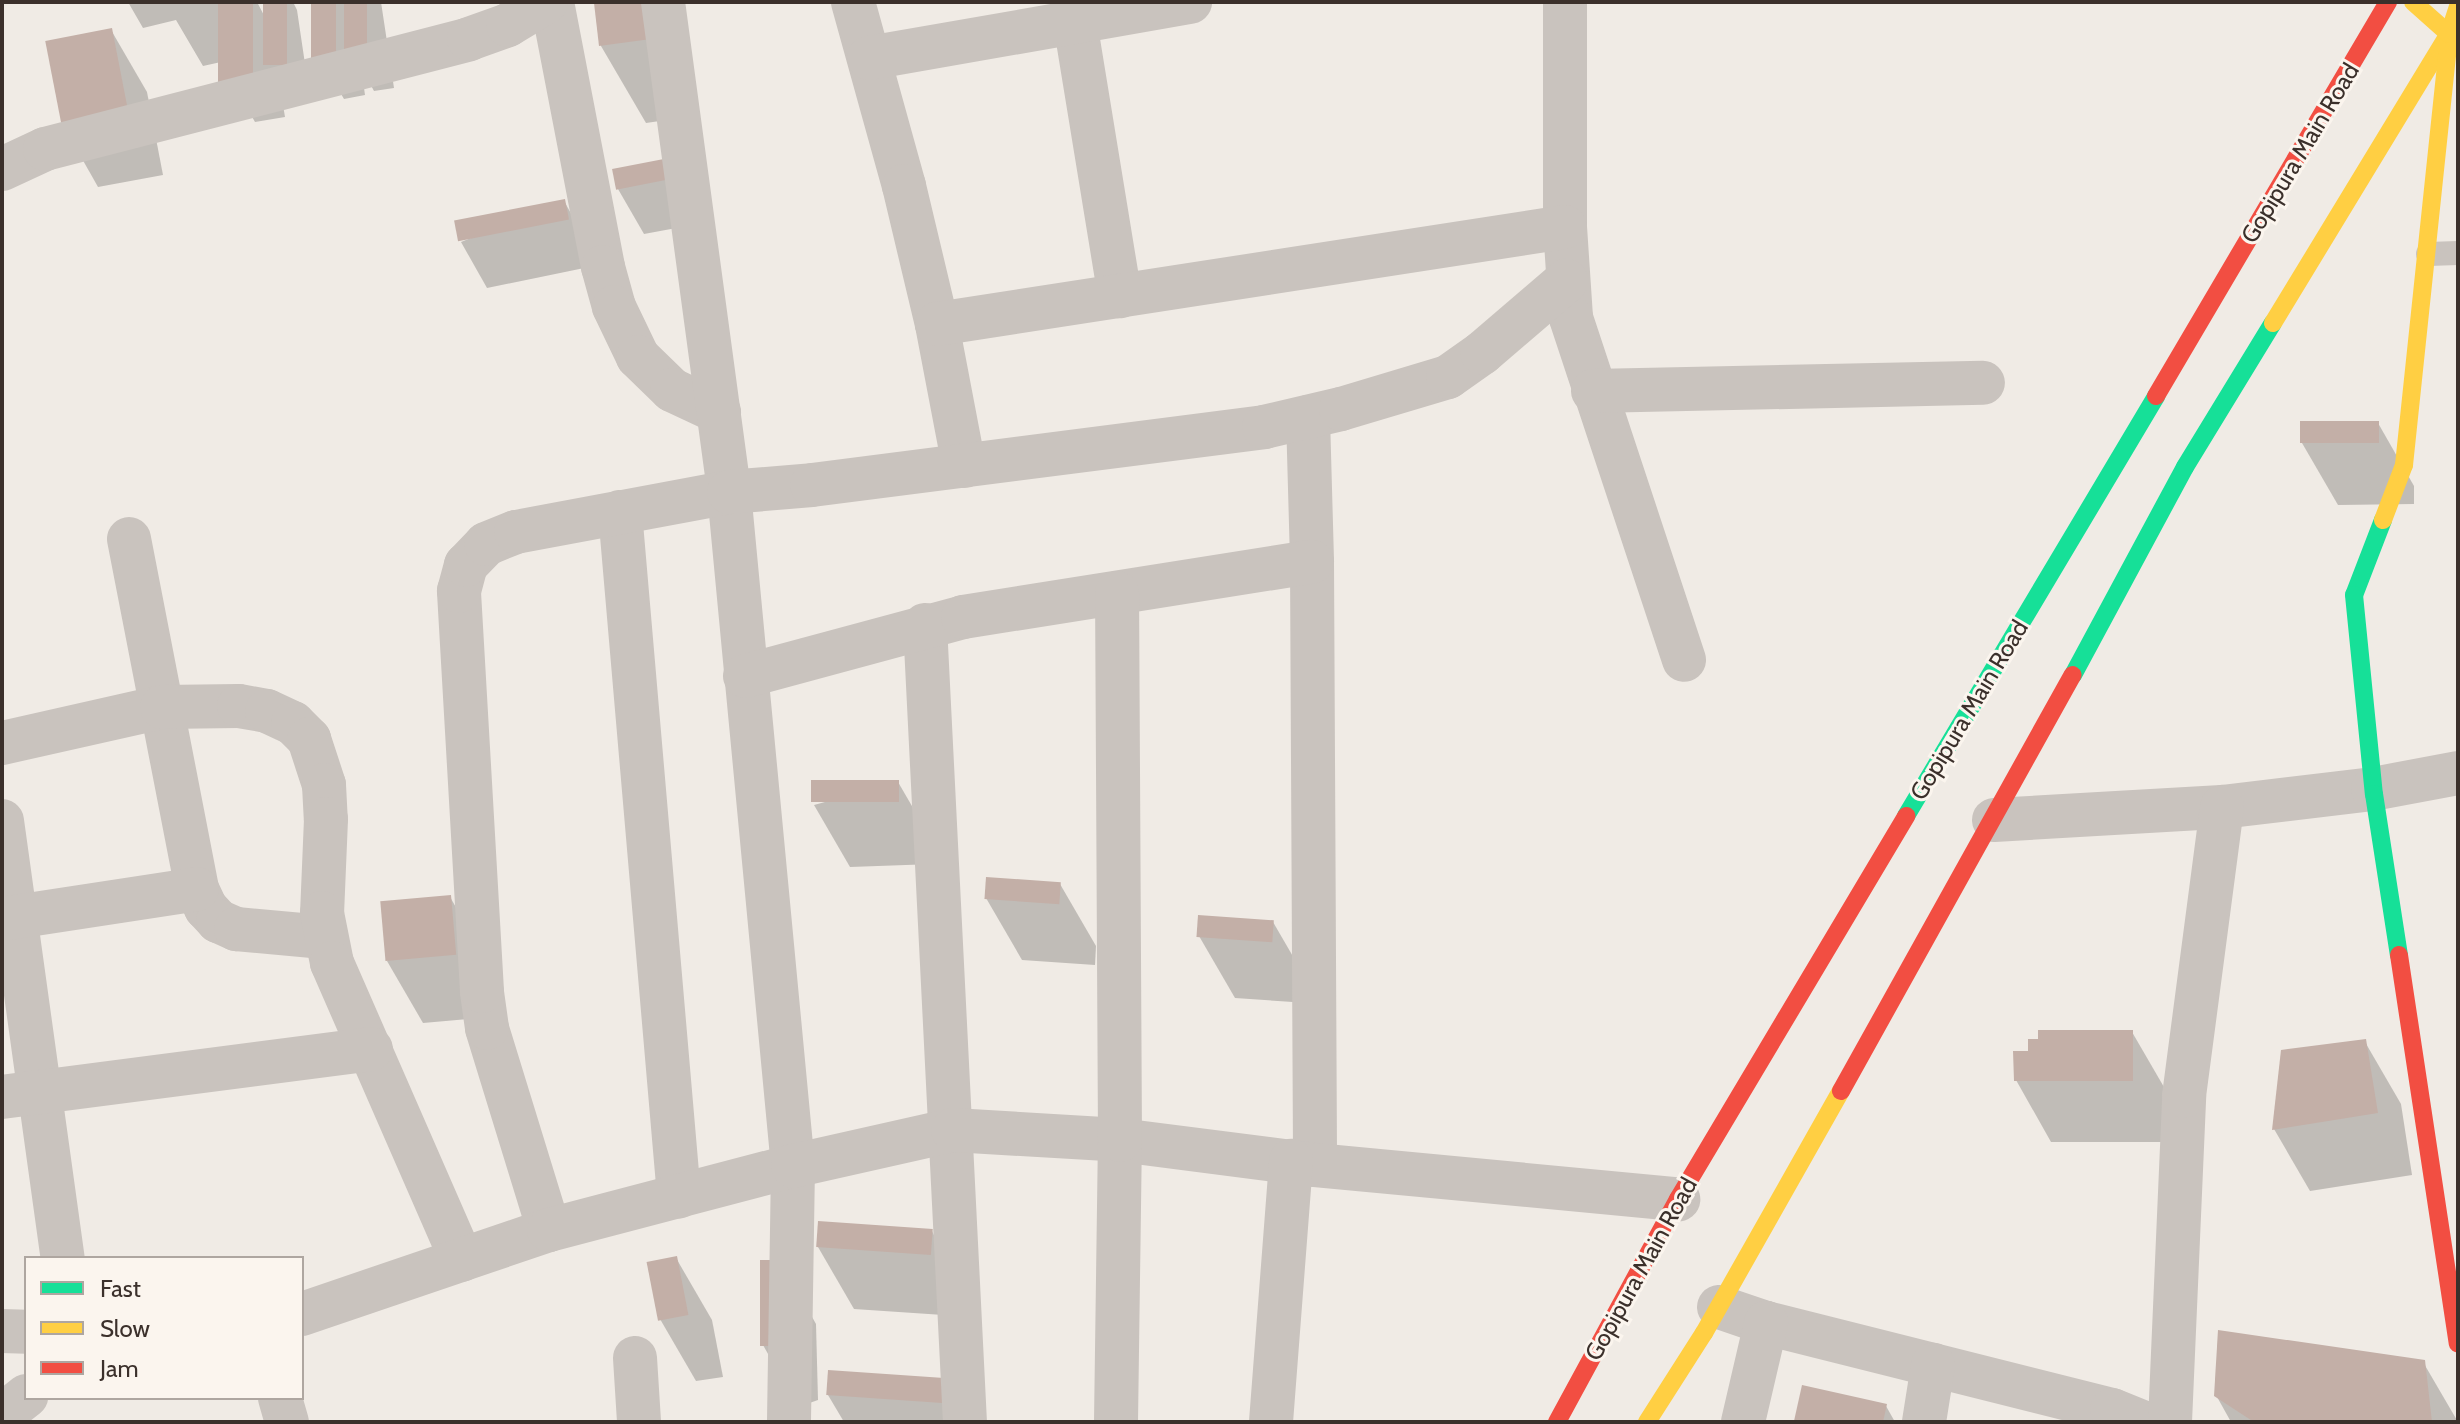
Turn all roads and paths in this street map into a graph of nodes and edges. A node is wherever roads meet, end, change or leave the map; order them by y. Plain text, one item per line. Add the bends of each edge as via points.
1 (546, 2) edge
2 (552, 2) edge
3 (663, 2) edge
4 (853, 2) edge
5 (1190, 2) edge
6 (1565, 2) edge
7 (2388, 2) edge
8 (2413, 2) edge
9 (2458, 6) edge
10 (1075, 22) junction
11 (2449, 34) junction
12 (869, 58) junction
13 (2, 169) edge
14 (1565, 227) junction
15 (2458, 253) edge
16 (2428, 254) junction
17 (1566, 281) junction
18 (1120, 296) junction
19 (937, 324) junction
20 (1983, 383) dead end
21 (1593, 391) junction
22 (719, 412) junction
23 (1308, 417) junction
24 (964, 466) junction
25 (729, 492) junction
26 (620, 512) junction
27 (129, 539) dead end
28 (1312, 562) junction
29 (1117, 593) junction
30 (925, 625) junction
31 (1684, 660) dead end
32 (745, 676) junction
33 (162, 707) junction
34 (2, 743) edge
35 (2458, 773) edge
36 (2373, 789) junction
37 (2222, 807) junction
38 (1994, 820) junction
39 (2, 821) edge
40 (197, 889) junction
41 (8, 918) edge
42 (324, 937) junction
43 (371, 1049) junction
44 (21, 1095) edge
45 (953, 1130) junction
46 (1120, 1140) junction
47 (1303, 1163) junction
48 (793, 1166) junction
49 (679, 1196) junction
50 (1678, 1199) junction
51 (549, 1230) junction
52 (62, 1256) edge
53 (462, 1260) junction
54 (1719, 1307) junction
55 (304, 1313) edge
56 (1766, 1323) junction
57 (2, 1331) edge
58 (24, 1332) edge
59 (2458, 1344) edge
60 (635, 1358) dead end
61 (1933, 1365) junction
62 (24, 1398) edge
63 (281, 1400) edge
64 (2082, 1412) edge
65 (2, 1415) edge
66 (287, 1422) edge
67 (639, 1422) edge
68 (789, 1422) edge
69 (965, 1422) edge
70 (1116, 1422) edge
71 (1271, 1422) edge
72 (1557, 1422) edge
73 (1647, 1422) edge
74 (1743, 1422) edge
75 (1924, 1422) edge
76 (2142, 1422) edge
77 (2170, 1422) edge

1 - 13 street via 508,25 469,39 45,149
2 - 22 street via 614,307 638,357 672,390
3 - 22 street
4 - 12 street
5 - 10 street
6 - 14 street
7 - 50 main road, Gopipura Main Road
8 - 11 main road
9 - 11 main road
10 - 12 street
10 - 18 street
11 - 16 main road
11 - 38 main road via 2185,467
12 - 19 street
14 - 17 street
14 - 18 street
15 - 16 lane
16 - 36 main road via 2404,465 2354,595
17 - 21 street
17 - 23 street via 1448,377
18 - 19 street
19 - 24 street
20 - 21 street
21 - 31 street
22 - 25 street
23 - 24 street
23 - 28 street
24 - 25 street
25 - 26 street
25 - 32 street
26 - 49 street
26 - 51 street via 516,532 486,544 466,565 459,591 487,1028
27 - 33 street
28 - 29 street
28 - 47 street
29 - 30 street
29 - 46 street
30 - 32 street
30 - 45 street
32 - 48 street
33 - 34 street
33 - 40 street
33 - 42 street via 267,711 293,723 309,739 324,785
35 - 36 street
36 - 37 street
36 - 59 main road
37 - 38 street
37 - 77 street via 2184,1096
38 - 54 main road
39 - 41 street
40 - 41 street
40 - 42 street via 218,921 236,929
41 - 44 street
42 - 43 street
43 - 44 street
43 - 53 street
44 - 52 street
45 - 46 street
45 - 48 street
45 - 69 street
46 - 47 street
46 - 70 street
47 - 50 street
47 - 71 street
48 - 49 street
48 - 68 street
49 - 51 street
50 - 72 main road, Gopipura Main Road
51 - 53 street
53 - 55 street
54 - 56 street
54 - 73 main road
56 - 61 street
56 - 74 street
57 - 58 street
60 - 67 street
61 - 64 street
61 - 75 street
62 - 65 street
63 - 66 street
64 - 76 street

